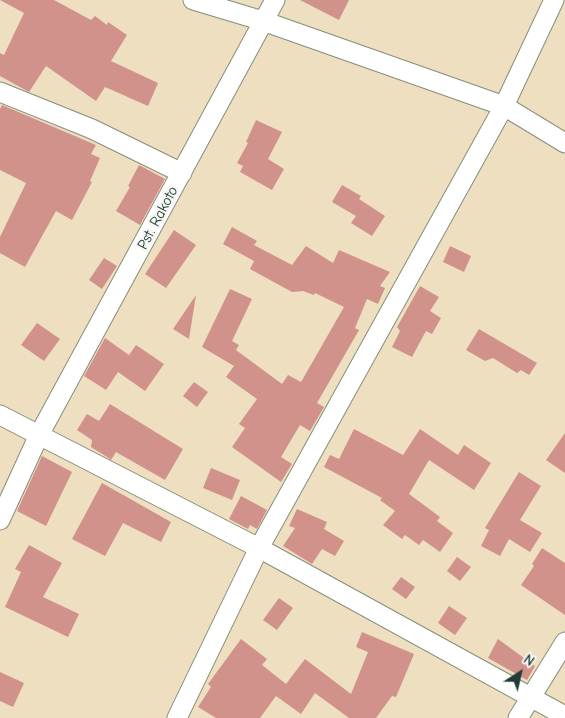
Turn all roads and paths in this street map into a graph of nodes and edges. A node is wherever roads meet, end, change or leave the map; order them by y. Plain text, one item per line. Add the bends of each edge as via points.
1 (193, 0) edge
2 (274, 0) edge
3 (554, 0) edge
4 (262, 21) junction
5 (0, 92) edge
6 (504, 106) junction
7 (565, 143) edge
8 (182, 173) junction
9 (0, 415) edge
10 (39, 435) junction
11 (0, 520) edge
12 (259, 548) junction
13 (565, 642) edge
14 (530, 697) junction
15 (565, 716) edge
16 (177, 718) edge
17 (518, 718) edge

1 - 4 street
2 - 4 street, Pst. Rakoto
3 - 6 street
4 - 6 street
4 - 8 street, Pst. Rakoto
5 - 8 street via 92,129
6 - 7 street
6 - 12 street
8 - 10 street, Pst. Rakoto
9 - 10 street
10 - 11 street, Pst. Rakoto
10 - 12 street
12 - 14 street
12 - 16 street
13 - 14 street
14 - 15 street
14 - 17 street

